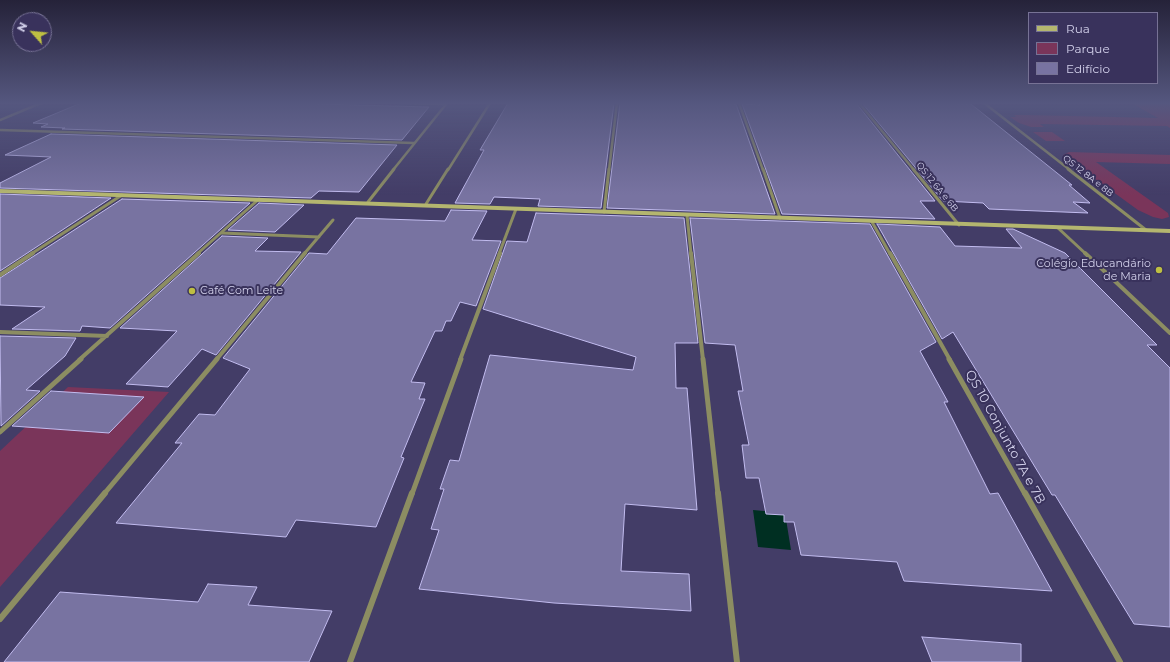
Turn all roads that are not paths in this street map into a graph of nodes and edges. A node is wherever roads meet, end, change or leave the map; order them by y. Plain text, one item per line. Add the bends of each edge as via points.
1 (124, 134) edge
2 (421, 134) edge
3 (470, 134) edge
4 (613, 134) edge
5 (750, 134) edge
6 (885, 134) edge
7 (1023, 134) edge
8 (414, 143) junction
9 (0, 191) edge
10 (123, 194) junction
11 (259, 199) junction
12 (368, 202) junction
13 (426, 204) junction
14 (516, 209) junction
15 (604, 212) junction
16 (687, 215) junction
17 (780, 218) junction
18 (333, 220) dead end
19 (872, 222) junction
20 (959, 224) junction
21 (1058, 228) junction
22 (1146, 230) junction
23 (1170, 231) edge
24 (221, 233) junction
25 (319, 237) junction
26 (0, 275) edge
27 (0, 332) edge
28 (1170, 333) edge
29 (107, 336) junction
30 (0, 432) edge
31 (0, 619) edge
32 (350, 662) edge
33 (737, 662) edge
34 (1120, 662) edge

1 - 8 street
2 - 8 street
3 - 13 street
4 - 15 street
5 - 17 street
6 - 20 street, QS 12 6A e 6B
7 - 22 street, QS 12 8A e 8B
8 - 12 street
9 - 10 street
10 - 11 street
10 - 26 street
11 - 12 street
11 - 24 street
12 - 13 street
13 - 14 street
14 - 15 street
14 - 32 street
15 - 16 street
16 - 17 street
16 - 33 street
17 - 19 street
18 - 25 street
19 - 20 street
19 - 34 street, QS 10 Conjunto 7A e 7B
20 - 21 street
21 - 22 street
21 - 28 street
22 - 23 street
24 - 25 street
24 - 29 street
25 - 31 street
27 - 29 street
29 - 30 street

